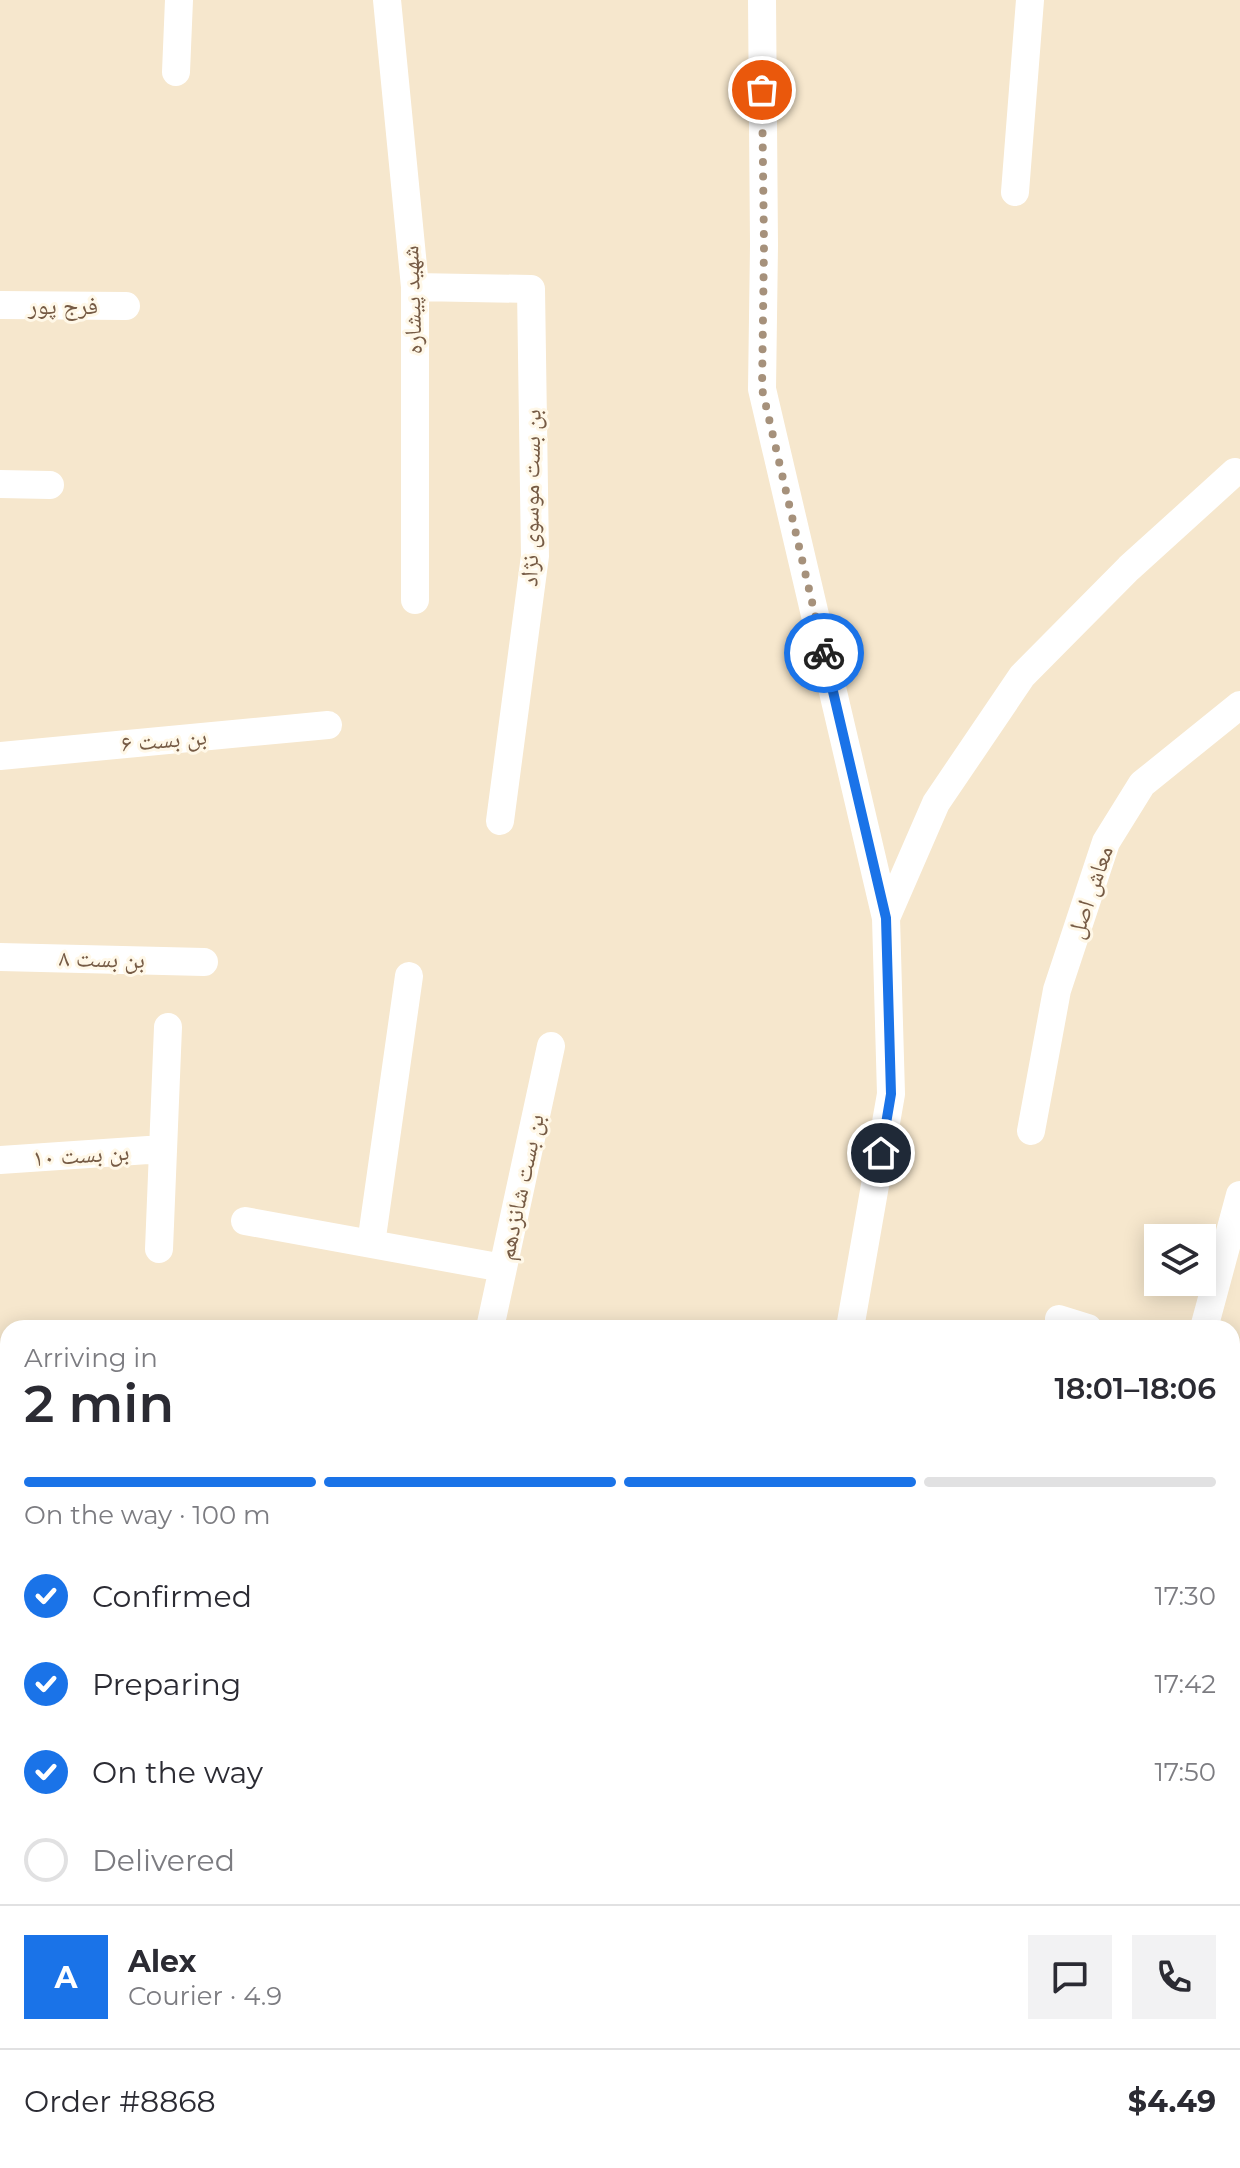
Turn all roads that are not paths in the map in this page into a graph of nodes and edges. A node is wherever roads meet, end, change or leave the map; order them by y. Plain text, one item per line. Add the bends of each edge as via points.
1 (179, 0) edge
2 (387, 0) edge
3 (762, 0) edge
4 (1030, 0) edge
5 (176, 72) dead end
6 (1015, 192) dead end
7 (415, 287) junction
8 (0, 305) edge
9 (126, 306) dead end
10 (1235, 472) dead end
11 (0, 484) edge
12 (50, 485) dead end
13 (415, 600) dead end
14 (1240, 705) edge
15 (328, 725) dead end
16 (0, 756) edge
17 (500, 821) dead end
18 (886, 918) junction
19 (0, 957) edge
20 (204, 962) dead end
21 (409, 976) dead end
22 (168, 1027) dead end
23 (551, 1046) dead end
24 (1031, 1131) dead end
25 (163, 1149) junction
26 (0, 1160) edge
27 (1240, 1195) edge
28 (245, 1221) dead end
29 (371, 1244) junction
30 (159, 1249) dead end
31 (503, 1268) junction
32 (1059, 1319) dead end
33 (492, 1320) edge
34 (851, 1320) edge
35 (1062, 1320) edge
36 (1206, 1320) edge

1 - 5 street
2 - 7 street, شهید پیشاره
3 - 18 street via 762,389
4 - 6 street
7 - 13 street, شهید پیشاره
7 - 17 street, بن بست موسوی نژاد via 531,289 535,556
8 - 9 street, فرج پور
10 - 18 street via 1022,676 936,803
11 - 12 street
14 - 24 street, معاش اصل via 1142,784 1106,842 1057,990
15 - 16 street, بن بست ۶
18 - 34 street via 891,1094
19 - 20 street, بن بست ۸
21 - 29 street
22 - 25 street
23 - 31 street, بن بست شانزدهم
25 - 26 street, بن بست ۱۰
25 - 30 street
27 - 36 street
28 - 29 street
29 - 31 street
31 - 33 street, بن بست شانزدهم
32 - 35 street

